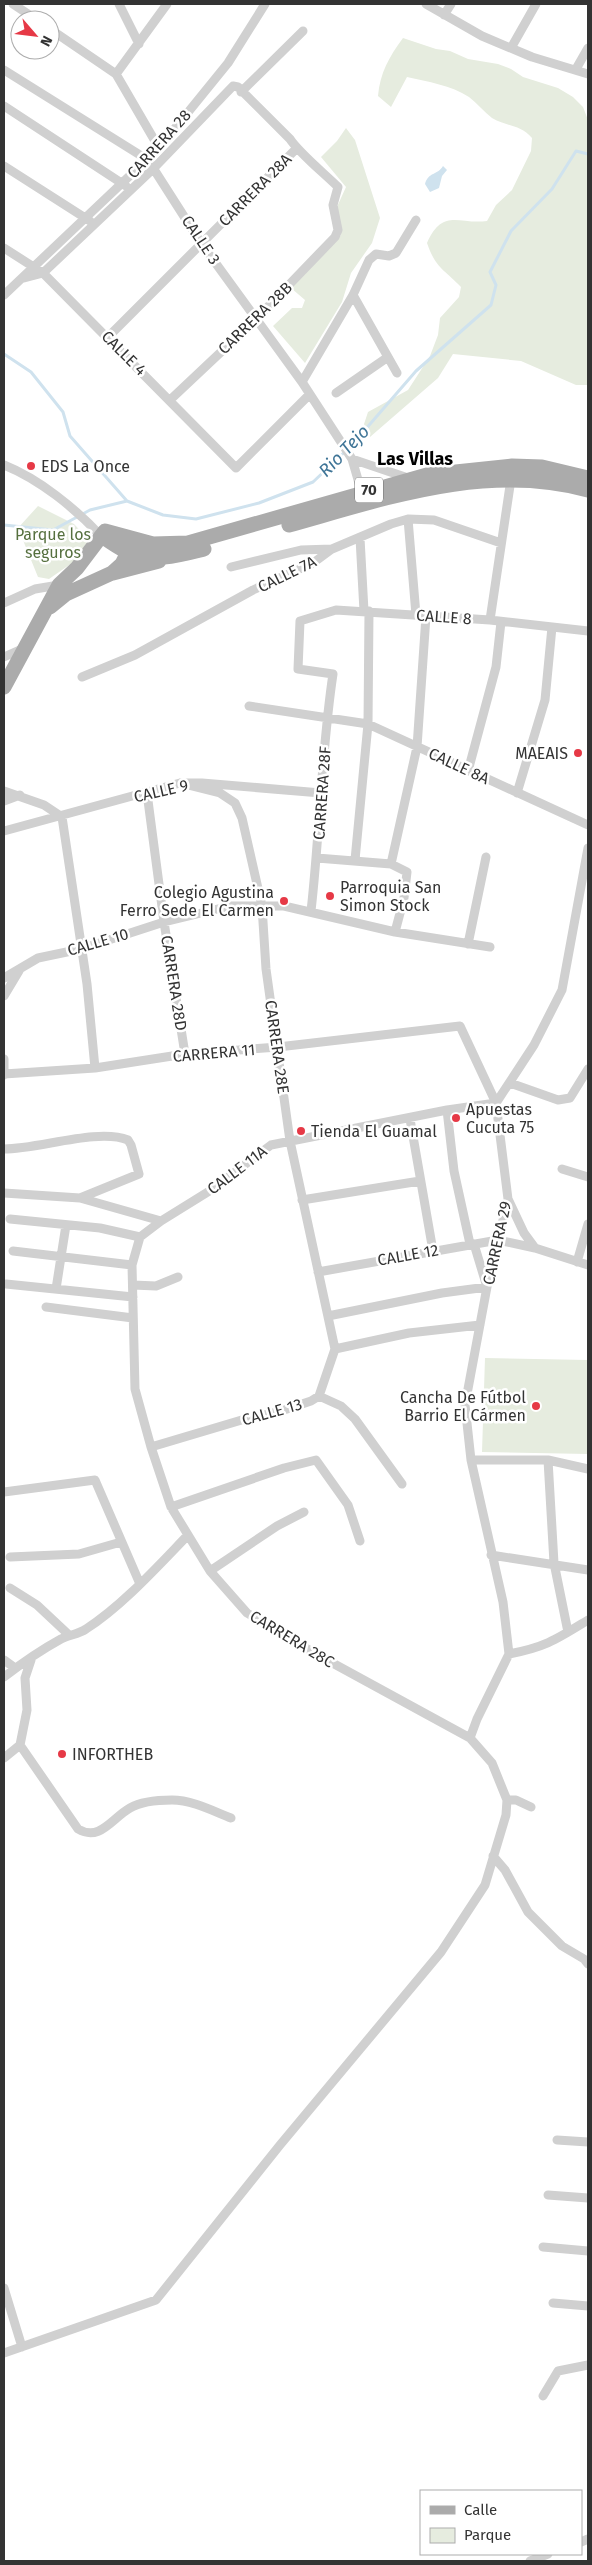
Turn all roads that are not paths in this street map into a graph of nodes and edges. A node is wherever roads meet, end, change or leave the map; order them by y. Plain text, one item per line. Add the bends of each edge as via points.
1 (119, 4) edge
2 (167, 4) edge
3 (265, 4) edge
4 (426, 4) edge
5 (451, 4) edge
6 (536, 4) edge
7 (444, 15) junction
8 (303, 31) dead end
9 (60, 36) edge
10 (139, 44) junction
11 (511, 48) junction
12 (588, 48) edge
13 (4, 70) edge
14 (576, 70) junction
15 (116, 74) junction
16 (588, 74) edge
17 (238, 89) junction
18 (4, 106) edge
19 (159, 148) junction
20 (296, 149) junction
21 (148, 160) junction
22 (4, 166) edge
23 (154, 168) junction
24 (122, 184) junction
25 (131, 189) junction
26 (86, 218) junction
27 (416, 220) dead end
28 (94, 224) junction
29 (201, 242) junction
30 (4, 248) edge
31 (33, 267) junction
32 (43, 273) junction
33 (24, 278) junction
34 (4, 295) edge
35 (353, 295) junction
36 (256, 318) junction
37 (108, 337) junction
38 (388, 357) junction
39 (397, 374) dead end
40 (302, 382) junction
41 (336, 393) dead end
42 (309, 394) junction
43 (170, 400) junction
44 (351, 458) junction
45 (4, 465) edge
46 (588, 478) edge
47 (411, 479) junction
48 (511, 479) junction
49 (588, 490) edge
50 (363, 498) junction
51 (408, 519) junction
52 (103, 533) junction
53 (360, 538) junction
54 (501, 543) junction
55 (131, 546) junction
56 (332, 549) junction
57 (172, 557) junction
58 (231, 566) dead end
59 (112, 573) junction
60 (59, 585) junction
61 (4, 603) edge
62 (47, 610) junction
63 (366, 611) junction
64 (416, 615) junction
65 (426, 616) junction
66 (490, 620) junction
67 (501, 622) junction
68 (552, 627) junction
69 (588, 631) edge
70 (26, 647) junction
71 (4, 657) edge
72 (333, 674) joint
73 (82, 677) dead end
74 (4, 686) edge
75 (249, 706) dead end
76 (326, 718) junction
77 (368, 724) junction
78 (417, 747) junction
79 (468, 771) junction
80 (180, 783) junction
81 (4, 791) edge
82 (321, 793) junction
83 (517, 793) junction
84 (147, 794) junction
85 (20, 795) junction
86 (4, 801) edge
87 (62, 817) junction
88 (588, 825) edge
89 (4, 832) edge
90 (588, 848) edge
91 (486, 857) dead end
92 (317, 858) junction
93 (355, 860) junction
94 (391, 864) junction
95 (586, 874) edge
96 (262, 906) junction
97 (311, 911) junction
98 (164, 922) junction
99 (395, 932) junction
100 (468, 944) junction
101 (490, 947) dead end
102 (81, 949) junction
103 (20, 970) junction
104 (4, 978) edge
105 (4, 996) edge
106 (278, 1047) junction
107 (185, 1054) junction
108 (4, 1059) edge
109 (95, 1068) junction
110 (588, 1069) edge
111 (4, 1074) edge
112 (510, 1083) junction
113 (496, 1103) junction
114 (447, 1110) junction
115 (410, 1119) junction
116 (290, 1140) junction
117 (4, 1148) edge
118 (562, 1169) dead end
119 (588, 1177) edge
120 (420, 1181) junction
121 (4, 1193) edge
122 (80, 1198) junction
123 (508, 1199) junction
124 (302, 1200) junction
125 (10, 1219) dead end
126 (161, 1221) junction
127 (588, 1224) edge
128 (66, 1225) junction
129 (140, 1237) junction
130 (498, 1240) junction
131 (472, 1244) junction
132 (535, 1248) junction
133 (433, 1250) junction
134 (13, 1252) dead end
135 (60, 1256) junction
136 (577, 1262) junction
137 (132, 1265) junction
138 (588, 1265) edge
139 (318, 1272) junction
140 (178, 1277) dead end
141 (6, 1284) dead end
142 (133, 1285) junction
143 (487, 1286) junction
144 (56, 1289) junction
145 (133, 1297) junction
146 (46, 1307) dead end
147 (328, 1316) junction
148 (133, 1318) junction
149 (480, 1325) junction
150 (335, 1349) junction
151 (319, 1396) junction
152 (151, 1447) junction
153 (471, 1460) junction
154 (548, 1460) junction
155 (588, 1469) edge
156 (402, 1484) dead end
157 (4, 1492) edge
158 (171, 1507) junction
159 (304, 1512) dead end
160 (188, 1535) junction
161 (360, 1541) dead end
162 (121, 1542) junction
163 (492, 1555) junction
164 (10, 1557) dead end
165 (554, 1563) junction
166 (588, 1570) edge
167 (210, 1571) junction
168 (140, 1584) junction
169 (10, 1588) dead end
170 (588, 1620) edge
171 (568, 1632) junction
172 (69, 1635) junction
173 (509, 1654) junction
174 (4, 1660) edge
175 (30, 1660) junction
176 (15, 1668) junction
177 (4, 1677) edge
178 (470, 1738) junction
179 (20, 1745) junction
180 (4, 1758) edge
181 (507, 1800) junction
182 (531, 1807) dead end
183 (231, 1818) dead end
184 (493, 1856) junction
185 (587, 1960) edge
186 (557, 2140) dead end
187 (588, 2142) edge
188 (548, 2195) dead end
189 (588, 2198) edge
190 (543, 2248) dead end
191 (588, 2251) edge
192 (4, 2288) edge
193 (553, 2303) dead end
194 (588, 2306) edge
195 (22, 2347) junction
196 (4, 2353) edge
197 (588, 2364) edge
198 (542, 2396) dead end
199 (545, 2555) edge
200 (530, 2561) edge

1 - 10 street
2 - 10 street
3 - 19 street, CARRERA 28 via 228,64
4 - 7 street
5 - 7 street
6 - 11 street
7 - 11 street
8 - 17 street, CARRERA 28
9 - 15 street
10 - 15 street
11 - 14 street via 532,58
12 - 14 street
13 - 21 street, CALLE 3
14 - 16 street
15 - 19 street
17 - 20 street via 290,139
17 - 23 street, CARRERA 28
18 - 24 street
19 - 21 street, CARRERA 28
20 - 29 street, CARRERA 28A
20 - 36 street, CARRERA 28B via 338,187 333,205 337,234
21 - 23 street, CALLE 3
21 - 24 street, CARRERA 28
22 - 26 street
23 - 25 street, CARRERA 28
23 - 29 street, CALLE 3
24 - 25 street
24 - 26 street, CARRERA 28
25 - 28 street, CARRERA 28
26 - 28 street
26 - 31 street, CARRERA 28
27 - 35 street via 393,256 372,256
28 - 32 street, CARRERA 28
29 - 36 street, CALLE 3
29 - 37 street, CARRERA 28A
30 - 31 street, CALLE 4
31 - 32 street, CALLE 4
31 - 33 street, CARRERA 28
32 - 33 street
32 - 37 street, CALLE 4
33 - 34 street, CARRERA 28
35 - 38 street
35 - 40 street
36 - 40 street, CALLE 3
36 - 43 street, CARRERA 28B
37 - 43 street, CALLE 4
38 - 39 street
38 - 41 street
40 - 42 street, CALLE 3
42 - 43 street, CALLE 4 via 236,468
42 - 44 street, CALLE 3
44 - 47 street
44 - 50 street, CALLE 3
45 - 52 street via 36,482
46 - 47 main road, 70 via 542,467 512,466
47 - 50 main road, 70
48 - 49 main road, 70 via 546,481
48 - 50 main road, 70 via 470,481
48 - 54 street
50 - 55 main road, 70 via 188,543
50 - 57 main road, 70
51 - 53 street, CALLE 7A
51 - 54 street, CALLE 7A via 434,520
51 - 64 street
52 - 55 main road, 70
52 - 60 main road via 77,568
53 - 56 street, CALLE 7A
53 - 63 street
54 - 66 street
55 - 57 main road, 70
55 - 59 main road via 122,564
56 - 58 street via 301,550
56 - 73 street, CALLE 7A via 313,563 253,590 135,655
57 - 59 main road
59 - 62 main road via 66,594
60 - 61 street via 35,589
60 - 62 main road
62 - 70 main road
63 - 64 street, CALLE 8
63 - 72 street, CALLE 8 via 336,610 300,620 298,669
63 - 77 street
64 - 65 street, CALLE 8
65 - 66 street, CALLE 8
65 - 78 street
66 - 67 street, CALLE 8
67 - 68 street, CALLE 8
67 - 79 street via 496,667
68 - 69 street, CALLE 8
68 - 83 street via 544,700
70 - 71 street
70 - 74 main road
72 - 76 street, CARRERA 28F
75 - 76 street, CALLE 8A
76 - 77 street, CALLE 8A
76 - 82 street, CARRERA 28F
77 - 78 street, CALLE 8A
77 - 93 street
78 - 79 street, CALLE 8A
78 - 94 street
79 - 83 street, CALLE 8A
80 - 82 street, CALLE 9
80 - 84 street, CALLE 9
80 - 96 street, CARRERA 28E via 220,793 235,803 242,818
81 - 85 street
82 - 92 street, CARRERA 28F
83 - 88 street, CALLE 8A
84 - 87 street, CALLE 9
84 - 98 street, CARRERA 28D
85 - 86 street
85 - 87 street
87 - 89 street, CALLE 9
87 - 102 street
90 - 95 street
91 - 100 street
92 - 93 street
92 - 97 street, CARRERA 28F
93 - 94 street
94 - 99 street via 407,872
95 - 112 street via 562,990
96 - 97 street, CALLE 10
96 - 98 street, CALLE 10 via 230,906
96 - 106 street, CARRERA 28E via 266,970
97 - 99 street, CALLE 10
98 - 102 street, CALLE 10
98 - 107 street, CARRERA 28D
99 - 100 street, CALLE 10
100 - 101 street, CALLE 10
102 - 103 street, CALLE 10 via 38,958
102 - 109 street
103 - 104 street, CALLE 10
103 - 105 street
106 - 107 street, CARRERA 11
106 - 113 street, CARRERA 11 via 460,1026
106 - 116 street, CARRERA 28E
107 - 109 street, CARRERA 11
108 - 111 street
109 - 111 street, CARRERA 11
110 - 112 street via 570,1098 565,1100
112 - 113 street
113 - 114 street, CALLE 11A
113 - 123 street, CARRERA 29
114 - 115 street, CALLE 11A
114 - 131 street via 454,1171
115 - 116 street, CALLE 11A
115 - 120 street
116 - 124 street, CARRERA 28E
116 - 126 street, CALLE 11A via 271,1144 211,1190
117 - 122 street via 25,1149 70,1139 109,1137 128,1140 139,1174
118 - 119 street
120 - 124 street
120 - 133 street
121 - 122 street
122 - 126 street
123 - 130 street, CARRERA 29
123 - 132 street
124 - 139 street, CARRERA 28E
125 - 128 street
126 - 129 street
127 - 136 street
128 - 129 street
128 - 135 street
129 - 137 street, CARRERA 28C
130 - 131 street, CALLE 12
130 - 132 street
130 - 143 street, CARRERA 29
131 - 133 street, CALLE 12
131 - 143 street
132 - 136 street
133 - 139 street, CALLE 12
134 - 135 street
135 - 137 street
135 - 144 street
136 - 138 street
137 - 142 street, CARRERA 28C
139 - 147 street, CARRERA 28E
140 - 142 street via 156,1286
141 - 144 street
142 - 145 street, CARRERA 28C
143 - 147 street
143 - 149 street, CARRERA 29
144 - 145 street
145 - 148 street, CARRERA 28C
146 - 148 street
147 - 150 street, CARRERA 28E
148 - 152 street, CARRERA 28C via 135,1389
149 - 150 street via 409,1333
149 - 153 street, CARRERA 29 via 465,1405
150 - 151 street, CALLE 13
151 - 152 street, CALLE 13 via 278,1412
151 - 156 street via 341,1406 355,1419
152 - 158 street, CARRERA 28C
153 - 154 street
153 - 163 street, CARRERA 29
154 - 155 street
154 - 165 street
157 - 162 street via 95,1480
158 - 160 street, CARRERA 28C
158 - 161 street via 316,1460 348,1505
159 - 167 street
160 - 167 street, CARRERA 28C
160 - 168 street
162 - 164 street via 79,1554
162 - 168 street
163 - 165 street
163 - 173 street, CARRERA 29 via 503,1602
165 - 166 street
165 - 171 street
167 - 178 street, CARRERA 28C via 247,1613
168 - 172 street via 85,1630
169 - 172 street via 37,1604
170 - 171 street
171 - 173 street via 538,1648
172 - 175 street via 40,1650
173 - 178 street via 476,1719
174 - 176 street
175 - 176 street
175 - 179 street via 26,1678 28,1710
176 - 177 street
178 - 181 street, CARRERA 28C via 492,1763
179 - 180 street
179 - 183 street via 64,1811 84,1833 100,1831 131,1807 144,1802 190,1802
181 - 182 street via 516,1800
181 - 184 street via 506,1815
184 - 185 street via 505,1870 528,1912 562,1946
184 - 195 street via 485,1885 441,1952 156,2300
186 - 187 street
188 - 189 street
190 - 191 street
192 - 195 street
193 - 194 street
195 - 196 street
197 - 198 street via 558,2371
199 - 200 street

